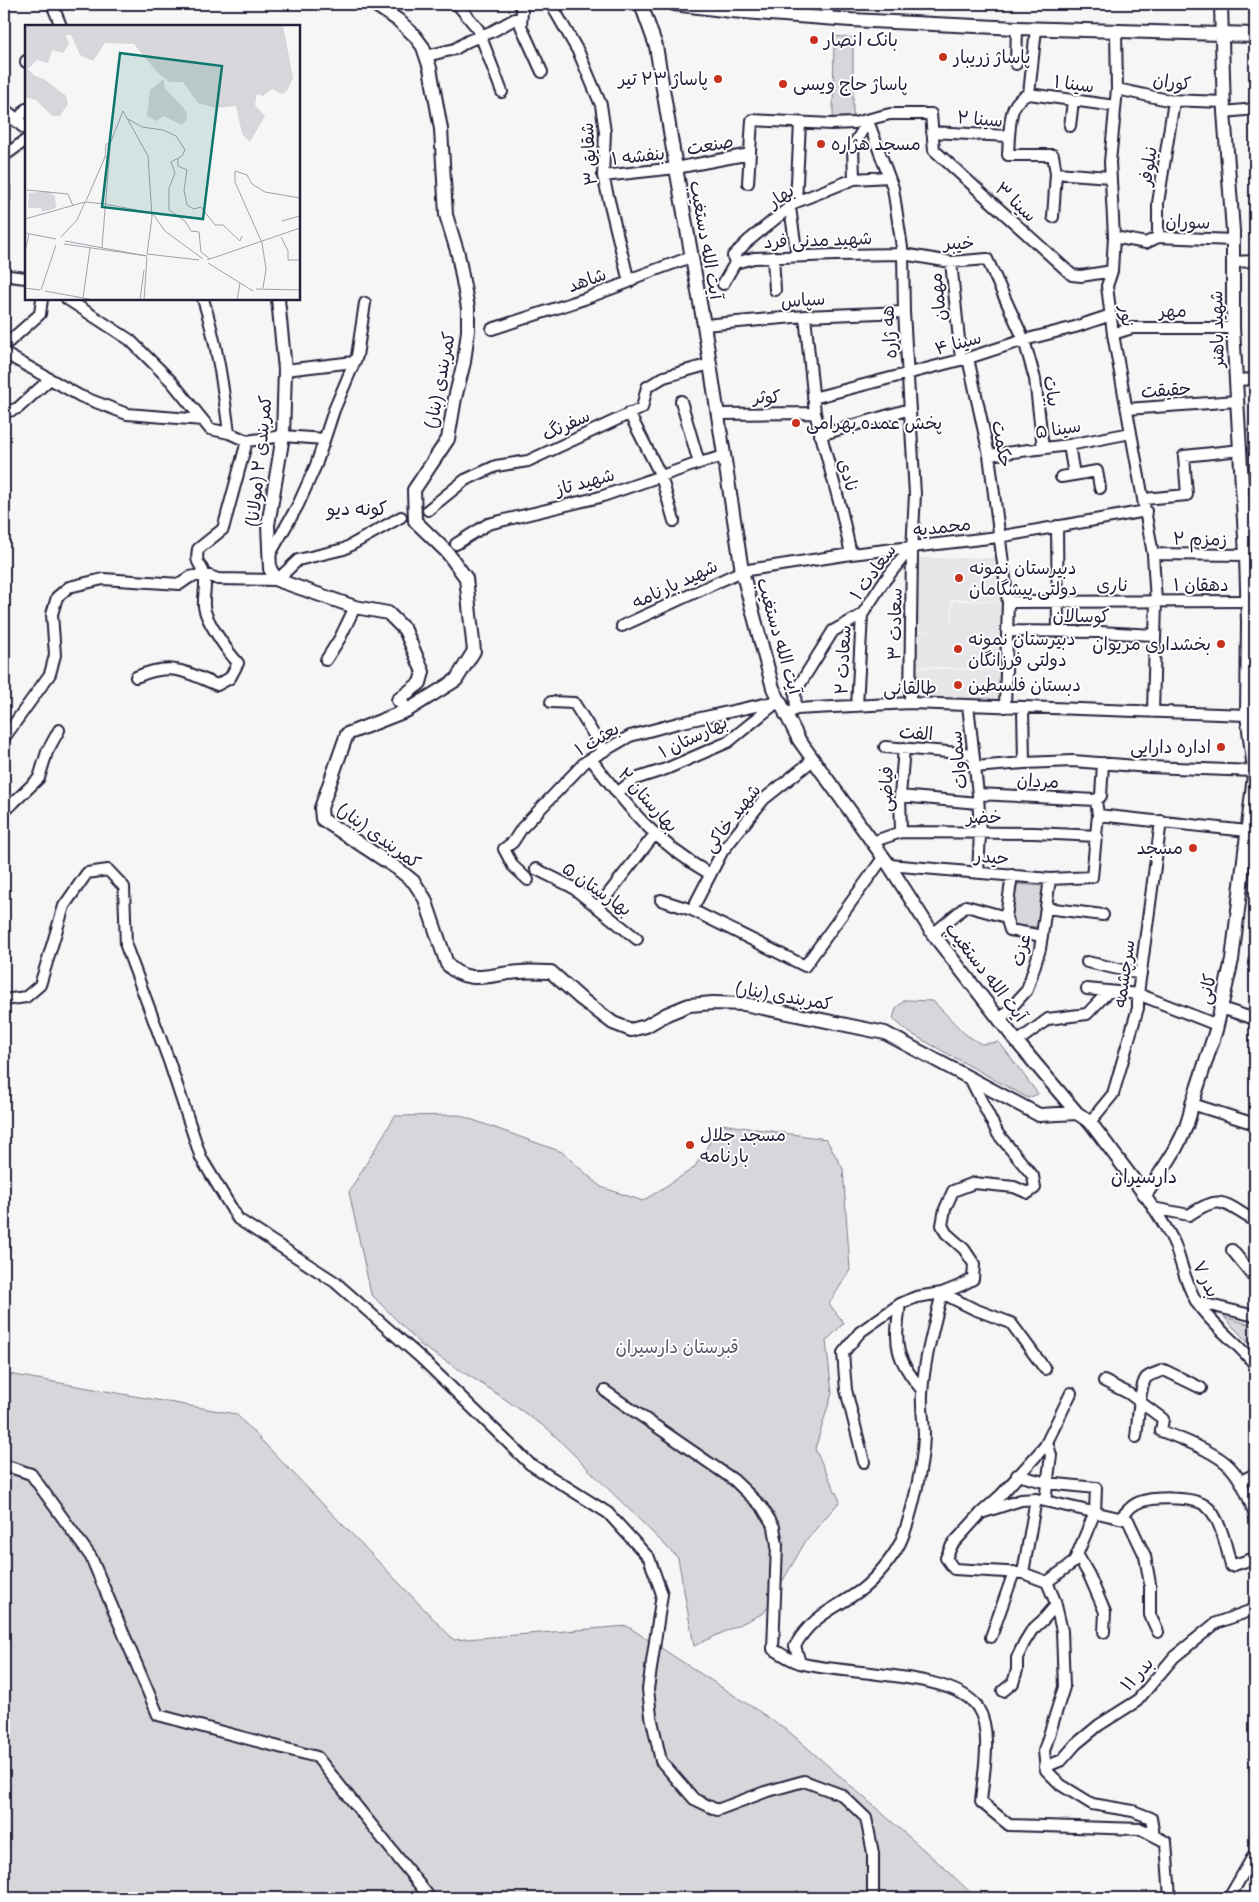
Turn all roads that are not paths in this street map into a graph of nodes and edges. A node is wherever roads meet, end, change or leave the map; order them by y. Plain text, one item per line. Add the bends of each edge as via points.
1 (52, 4) edge
2 (374, 4) edge
3 (457, 4) edge
4 (520, 4) edge
5 (551, 4) edge
6 (641, 4) edge
7 (674, 4) edge
8 (828, 4) edge
9 (1221, 4) edge
10 (521, 18) junction
11 (827, 19) junction
12 (61, 25) edge
13 (1017, 28) junction
14 (1036, 29) junction
15 (1116, 31) junction
16 (1221, 34) junction
17 (1255, 35) edge
18 (480, 36) junction
19 (426, 56) junction
20 (1016, 64) dead end
21 (542, 72) dead end
22 (1117, 89) junction
23 (502, 92) dead end
24 (1029, 94) junction
25 (1073, 100) junction
26 (1174, 100) junction
27 (1115, 106) junction
28 (1224, 107) junction
29 (1255, 109) edge
30 (4, 110) edge
31 (868, 121) junction
32 (800, 123) junction
33 (22, 124) edge
34 (1070, 126) dead end
35 (932, 132) junction
36 (1009, 136) junction
37 (25, 141) edge
38 (750, 154) junction
39 (4, 156) edge
40 (676, 168) junction
41 (1056, 173) junction
42 (603, 176) junction
43 (889, 177) junction
44 (1110, 177) junction
45 (854, 179) junction
46 (748, 183) dead end
47 (4, 187) edge
48 (4, 199) edge
49 (793, 205) junction
50 (1053, 217) dead end
51 (1158, 236) junction
52 (1114, 237) junction
53 (1233, 240) junction
54 (903, 254) junction
55 (797, 256) junction
56 (691, 257) junction
57 (773, 258) junction
58 (1255, 261) edge
59 (950, 262) junction
60 (1233, 262) junction
61 (735, 263) junction
62 (1112, 271) junction
63 (4, 272) edge
64 (25, 278) edge
65 (629, 282) junction
66 (723, 284) dead end
67 (775, 290) dead end
68 (42, 300) edge
69 (69, 300) edge
70 (203, 300) edge
71 (278, 300) edge
72 (365, 303) dead end
73 (904, 312) junction
74 (1110, 315) junction
75 (805, 316) junction
76 (704, 325) junction
77 (1233, 328) junction
78 (492, 329) dead end
79 (1113, 334) junction
80 (1024, 340) junction
81 (4, 346) edge
82 (4, 353) edge
83 (965, 359) junction
84 (354, 362) junction
85 (710, 364) junction
86 (285, 370) junction
87 (908, 373) junction
88 (50, 379) junction
89 (1255, 379) edge
90 (1236, 380) junction
91 (813, 398) junction
92 (681, 401) dead end
93 (1237, 401) junction
94 (910, 409) junction
95 (1127, 409) junction
96 (4, 413) edge
97 (629, 413) junction
98 (815, 413) junction
99 (719, 414) junction
100 (203, 420) junction
101 (229, 432) junction
102 (1131, 433) junction
103 (820, 435) junction
104 (283, 436) junction
105 (324, 439) junction
106 (247, 441) junction
107 (1069, 445) junction
108 (1043, 448) junction
109 (1241, 450) junction
110 (989, 455) junction
111 (725, 456) junction
112 (699, 462) junction
113 (1074, 475) junction
114 (661, 476) junction
115 (1061, 477) dead end
116 (1100, 488) dead end
117 (1144, 499) junction
118 (428, 510) dead end
119 (1146, 511) junction
120 (401, 517) dead end
121 (674, 521) dead end
122 (1057, 526) junction
123 (998, 537) junction
124 (456, 544) dead end
125 (912, 546) junction
126 (851, 554) junction
127 (1153, 554) junction
128 (1246, 555) junction
129 (269, 556) junction
130 (742, 571) junction
131 (204, 574) junction
132 (277, 580) junction
133 (1058, 601) junction
134 (1248, 601) junction
135 (1008, 602) junction
136 (1156, 602) junction
137 (354, 607) junction
138 (862, 615) junction
139 (1252, 620) edge
140 (622, 626) dead end
141 (1007, 631) junction
142 (1058, 632) junction
143 (1154, 636) junction
144 (326, 660) dead end
145 (136, 677) dead end
146 (778, 700) junction
147 (551, 702) dead end
148 (910, 703) junction
149 (968, 705) junction
150 (857, 706) junction
151 (1005, 706) junction
152 (1023, 707) junction
153 (408, 710) junction
154 (790, 712) junction
155 (1153, 712) junction
156 (1247, 715) junction
157 (59, 730) dead end
158 (4, 738) edge
159 (886, 747) dead end
160 (904, 748) junction
161 (604, 751) junction
162 (973, 754) junction
163 (591, 759) junction
164 (813, 760) junction
165 (1024, 763) junction
166 (1103, 764) junction
167 (974, 767) junction
168 (1254, 774) edge
169 (617, 793) junction
170 (900, 796) junction
171 (978, 798) junction
172 (1096, 800) junction
173 (4, 810) edge
174 (1098, 815) junction
175 (1161, 821) junction
176 (1247, 831) junction
177 (901, 832) junction
178 (980, 833) junction
179 (655, 834) junction
180 (1097, 836) junction
181 (872, 842) junction
182 (886, 861) junction
183 (536, 869) dead end
184 (978, 872) junction
185 (710, 874) junction
186 (1012, 875) junction
187 (1050, 879) junction
188 (528, 880) dead end
189 (661, 900) dead end
190 (598, 907) junction
191 (1046, 908) junction
192 (692, 910) junction
193 (1103, 915) dead end
194 (1006, 917) junction
195 (933, 934) junction
196 (1042, 936) junction
197 (637, 938) dead end
198 (1087, 962) dead end
199 (1140, 974) junction
200 (1087, 990) dead end
201 (1108, 992) junction
202 (1138, 994) junction
203 (4, 1000) edge
204 (1221, 1008) junction
205 (1255, 1019) edge
206 (1000, 1020) junction
207 (1217, 1025) junction
208 (1017, 1042) junction
209 (970, 1078) junction
210 (1192, 1104) junction
211 (1077, 1113) junction
212 (1090, 1122) junction
213 (1255, 1124) edge
214 (1145, 1195) junction
215 (1153, 1208) junction
216 (1255, 1221) edge
217 (1232, 1250) dead end
218 (1255, 1278) edge
219 (942, 1293) junction
220 (1197, 1302) junction
221 (900, 1304) junction
222 (1255, 1316) edge
223 (1255, 1365) edge
224 (1045, 1369) dead end
225 (1104, 1381) dead end
226 (1201, 1388) dead end
227 (922, 1390) junction
228 (606, 1391) dead end
229 (1071, 1393) dead end
230 (1140, 1402) junction
231 (1136, 1437) dead end
232 (1047, 1442) junction
233 (864, 1462) dead end
234 (4, 1465) edge
235 (1255, 1474) edge
236 (1017, 1475) junction
237 (1241, 1481) junction
238 (1046, 1483) junction
239 (1041, 1500) junction
240 (980, 1512) junction
241 (1095, 1512) junction
242 (1255, 1516) edge
243 (1120, 1518) junction
244 (1077, 1554) junction
245 (1255, 1558) edge
246 (1018, 1573) junction
247 (1047, 1582) junction
248 (1056, 1605) junction
249 (1255, 1609) edge
250 (1104, 1632) dead end
251 (1158, 1632) dead end
252 (991, 1637) dead end
253 (800, 1663) junction
254 (1003, 1691) dead end
255 (1045, 1767) junction
256 (1154, 1836) junction
257 (1255, 1853) edge
258 (427, 1898) edge
259 (873, 1898) edge
260 (1170, 1898) edge
261 (1229, 1898) edge

1 - 12 street
2 - 19 street, کمربندی (بنار) via 398,20 420,41
3 - 18 street
4 - 10 street
5 - 42 street, شقایق ۳ via 579,53 601,105 605,132
6 - 40 street, آیت الله دستغیب via 656,46
7 - 11 street
8 - 11 street
9 - 16 street, شهید باهنر
10 - 18 street
10 - 21 street via 521,26
11 - 13 street
13 - 14 street
13 - 20 street
14 - 15 street
14 - 24 street
15 - 16 street
15 - 22 street, نور
16 - 17 main road
16 - 28 street, شهید باهنر
18 - 19 street via 455,48
18 - 23 street
19 - 153 street, کمربندی (بنار) via 441,129 446,215 465,290 468,331 448,439 414,490 415,521 447,552 466,578 474,651 456,680
22 - 26 street, کوران
22 - 27 street, نور
24 - 25 street, سینا ۱
24 - 36 street via 1017,100 1013,107
25 - 27 street, سینا ۱
25 - 34 street
26 - 28 street, کوران
26 - 51 street, نیلوفر via 1158,203
27 - 44 street, نور
28 - 29 street, کوران
28 - 53 street, شهید باهنر
30 - 33 street
31 - 32 street
31 - 35 street, سینا ۳ via 890,114 931,114
31 - 43 street, هه ژاره
31 - 45 street via 854,146
32 - 38 street via 752,120
32 - 49 street
35 - 36 street, سینا ۲
35 - 62 street, سینا ۳ via 934,150 1072,275
36 - 41 street, سینا ۲ via 1008,155 1053,155
37 - 39 street
38 - 40 street, صنعت
38 - 46 street
40 - 42 street, بنفشه ۱
40 - 56 street, آیت الله دستغیب
41 - 44 street
41 - 50 street
42 - 65 street, شقایق ۳
43 - 45 street, بهار
43 - 54 street, هه ژاره
44 - 52 street, نور
45 - 49 street, بهار
47 - 48 street
49 - 55 street
49 - 61 street, بهار via 733,256
51 - 52 street, سوران via 1146,243
51 - 53 street, سوران
52 - 62 street, نور
53 - 60 street, شهید باهنر
54 - 55 street, شهید مدنی فرد
54 - 59 street, خیبر
54 - 73 street, هه ژاره
55 - 57 street, شهید مدنی فرد
56 - 65 street, شاهد
56 - 76 street, آیت الله دستغیب
57 - 61 street, شهید مدنی فرد
57 - 67 street
58 - 60 street
59 - 80 street, خیبر via 987,259
59 - 83 street, مهمان
60 - 77 street, شهید باهنر
61 - 66 street, بهار
62 - 74 street, نور via 1107,286
63 - 64 street
65 - 78 street, شاهد
68 - 81 street via 40,314
69 - 100 street via 130,340 172,382
70 - 101 street via 214,335
71 - 86 street, کمربندی ۲ (مولانا)
72 - 84 street
73 - 75 street, سپاس
73 - 87 street, هه ژاره
74 - 79 street, نور
74 - 80 street, سینا ۴
75 - 76 street, سپاس
75 - 91 street, نادی
76 - 85 street, آیت الله دستغیب
77 - 79 street, مهر via 1132,328
77 - 90 street, شهید باهنر
79 - 95 street, نور
80 - 83 street, سینا ۴
80 - 108 street, بیات via 1035,379
82 - 88 street
83 - 87 street, سینا ۴
83 - 110 street, حکمت
84 - 86 street
84 - 105 street
85 - 97 street, سفرنگ via 664,377 647,387 642,408
85 - 99 street, آیت الله دستغیب
86 - 104 street, کمربندی ۲ (مولانا)
87 - 91 street, سینا ۴
87 - 94 street, هه ژاره
88 - 96 street via 18,408
88 - 100 street via 80,396 127,414
89 - 90 street
90 - 93 street, شهید باهنر
91 - 98 street, نادی
92 - 112 street
93 - 95 street, حقیقت
93 - 109 street, شهید باهنر
94 - 103 street
94 - 125 street, هه ژاره via 915,494
95 - 102 street, نور
97 - 114 street
97 - 118 street, سفرنگ via 528,461 496,466 465,480
98 - 99 street, کوثر
98 - 103 street, نادی
99 - 111 street, آیت الله دستغیب
100 - 101 street via 210,429
101 - 106 street
102 - 107 street, سینا ۵
102 - 117 street, نور
103 - 126 street, نادی
104 - 105 street
104 - 106 street
104 - 129 street, کمربندی ۲ (مولانا) via 268,525
105 - 129 street via 298,505
106 - 131 street via 223,529 198,549 197,562
107 - 108 street, سینا ۵
107 - 113 street
108 - 110 street, سینا ۵
109 - 117 street via 1184,456 1187,495
109 - 128 street, شهید باهنر
110 - 123 street, حکمت
111 - 112 street, شهید تاز
111 - 130 street, آیت الله دستغیب
112 - 114 street, شهید تاز
113 - 115 street
113 - 116 street via 1097,471
114 - 121 street
114 - 124 street, شهید تاز via 600,497 488,524
117 - 119 street, نور
119 - 122 street, محمدیه
119 - 127 street, نور
120 - 132 street via 344,549 298,560
122 - 123 street, محمدیه
122 - 133 street
123 - 125 street, محمدیه
123 - 135 street, حکمت
125 - 126 street, محمدیه
125 - 138 street, سعادت ۱
125 - 148 street, سعادت ۳
126 - 130 street, محمدیه
127 - 128 street, زمزم ۲
127 - 136 street, نور
128 - 134 street, شهید باهنر
129 - 132 street, کمربندی ۲ (مولانا) via 270,570
130 - 140 street, شهید بارنامه
130 - 146 street, آیت الله دستغیب
131 - 132 street via 218,579
131 - 145 street via 204,608 212,627 238,663 230,678 217,685 180,670 154,669
131 - 158 street via 190,577 180,584 103,579 69,587 57,597 52,614 55,655 50,674
132 - 137 street
133 - 135 street, ناری
133 - 136 street, ناری
133 - 142 street
134 - 136 street, دهقان ۱
134 - 139 street, شهید باهنر
135 - 141 street, حکمت
136 - 143 street, نور
137 - 144 street
137 - 153 street via 388,613 405,630 423,672 420,683 398,700
138 - 150 street, سعادت ۲
138 - 154 street, سعادت ۱ via 833,630 795,692
139 - 156 street, شهید باهنر
141 - 142 street, کوسالان
141 - 151 street, حکمت
142 - 143 street, کوسالان
143 - 155 street, نور
146 - 154 street, آیت الله دستغیب
146 - 161 street, بعثت ۱ via 630,736
146 - 169 street, بهارستان ۱ via 728,742 666,769 635,778
147 - 161 street via 574,703
148 - 149 street, طالقانی
148 - 150 street, طالقانی
149 - 151 street, طالقانی
149 - 162 street, سماوات
150 - 154 street, طالقانی
151 - 152 street, طالقانی
152 - 155 street, طالقانی
152 - 165 street
153 - 209 street, کمربندی (بنار) via 347,734 321,808 322,819 414,882 425,899 446,964 454,972 482,977 552,972 613,1024 631,1030 689,1005 713,1003 744,1004 876,1031
154 - 164 street, آیت الله دستغیب
155 - 156 street, طالقانی
156 - 168 street, شهید باهنر
157 - 173 street via 47,752 39,778
159 - 160 street, الفت
160 - 162 street, الفت
160 - 170 street, فیاضی
161 - 163 street, بعثت ۱
162 - 167 street, سماوات
163 - 169 street, بهارستان ۲
163 - 188 street, بعثت ۱ via 504,848 512,866
164 - 181 street, آیت الله دستغیب
164 - 185 street, شهید خاکی via 764,799 722,852
165 - 166 street via 1073,761
165 - 167 street
166 - 168 street
166 - 172 street via 1101,796
167 - 171 street, سماوات
168 - 176 street, کانی
169 - 179 street, بهارستان ۲
170 - 171 street, مردان
170 - 177 street, فیاضی
171 - 172 street, مردان
171 - 178 street, سماوات
172 - 174 street
174 - 175 street
174 - 180 street
175 - 176 street
175 - 199 street, سرچشمه
176 - 204 street, کانی via 1232,960
177 - 178 street, خضر
177 - 181 street, خضر
178 - 180 street, خضر
178 - 184 street, سماوات
179 - 185 street, بهارستان ۲ via 687,861
179 - 190 street
180 - 187 street, حیدر via 1092,877
181 - 182 street, آیت الله دستغیب
182 - 184 street, حیدر
182 - 192 street via 805,966
182 - 195 street, آیت الله دستغیب
183 - 190 street, بهارستان ۵ via 572,887
184 - 186 street, حیدر
185 - 192 street, شهید خاکی
186 - 187 street, حیدر
186 - 194 street
187 - 191 street, عزت
189 - 192 street
190 - 197 street, بهارستان ۵
191 - 193 street
191 - 196 street, عزت
194 - 195 street via 966,906
194 - 196 street via 1010,930
195 - 206 street, آیت الله دستغیب
196 - 206 street, عزت via 1027,990
198 - 199 street
199 - 202 street, سرچشمه
200 - 201 street
201 - 202 street
201 - 208 street via 1087,1014 1048,1019
202 - 207 street
202 - 212 street, سرچشمه via 1138,1008 1113,1094
203 - 259 street via 26,997 40,985 64,906 86,873 108,870 124,887 126,946 201,1158 238,1219 335,1282 530,1464 608,1512 649,1558 662,1594 648,1689 661,1761 694,1799 717,1810 804,1781 842,1795 866,1818 873,1853
204 - 205 street
204 - 207 street, کانی
206 - 208 street, آیت الله دستغیب
207 - 210 street, کانی
208 - 211 street, آیت الله دستغیب
209 - 211 street, کمربندی (بنار) via 1039,1115
209 - 219 street via 998,1134 1033,1176 1034,1188 1028,1193 1014,1187 974,1183 953,1192 942,1225 974,1264 972,1279
210 - 213 street
210 - 214 street, کانی via 1172,1156
211 - 212 street, آیت الله دستغیب
212 - 214 street, آیت الله دستغیب
214 - 215 street, بدر ۷
215 - 216 street via 1188,1216 1207,1203 1222,1202
215 - 220 street, بدر ۷ via 1174,1243 1187,1284
217 - 218 street
219 - 221 street via 916,1296
219 - 224 street via 1011,1323
219 - 227 street
220 - 222 street
220 - 223 street, بدر ۷ via 1210,1321 1246,1352
221 - 227 street via 896,1326 898,1354 908,1374
221 - 233 street via 860,1332 843,1352 846,1390
225 - 230 street
226 - 230 street via 1164,1370 1145,1379
227 - 253 street via 922,1463 900,1544 873,1579 824,1612 802,1633 795,1646
228 - 253 street via 734,1480 762,1507 774,1527 777,1545 774,1649
229 - 232 street
230 - 231 street
230 - 237 street via 1163,1419 1161,1431 1191,1443 1229,1466
232 - 236 street
232 - 238 street via 1051,1455
234 - 258 street via 31,1474 91,1558 158,1715 317,1757
235 - 237 street
236 - 238 street
236 - 240 street
237 - 242 street
238 - 239 street
238 - 241 street via 1096,1488
239 - 240 street via 1021,1500
239 - 241 street
239 - 246 street
240 - 246 street via 952,1545 946,1558 954,1569
241 - 243 street
241 - 244 street
243 - 245 street via 1136,1504 1162,1497 1188,1500 1206,1506 1218,1524 1231,1566
243 - 251 street via 1128,1520 1145,1556 1150,1584 1150,1615
244 - 247 street via 1074,1562
244 - 250 street via 1104,1612
246 - 247 street
246 - 252 street
247 - 248 street
248 - 254 street via 1032,1630 1017,1658 1013,1683
248 - 255 street via 1062,1631 1064,1687 1044,1752
249 - 255 street, بدر ۱۱ via 1216,1623 1174,1657 1137,1701 1099,1724 1062,1760
253 - 256 street via 917,1680 959,1691 978,1708 987,1736 981,1802 1009,1825 1141,1829
255 - 256 street via 1061,1785 1092,1804 1133,1811 1151,1818
256 - 260 street via 1166,1842
257 - 261 street

